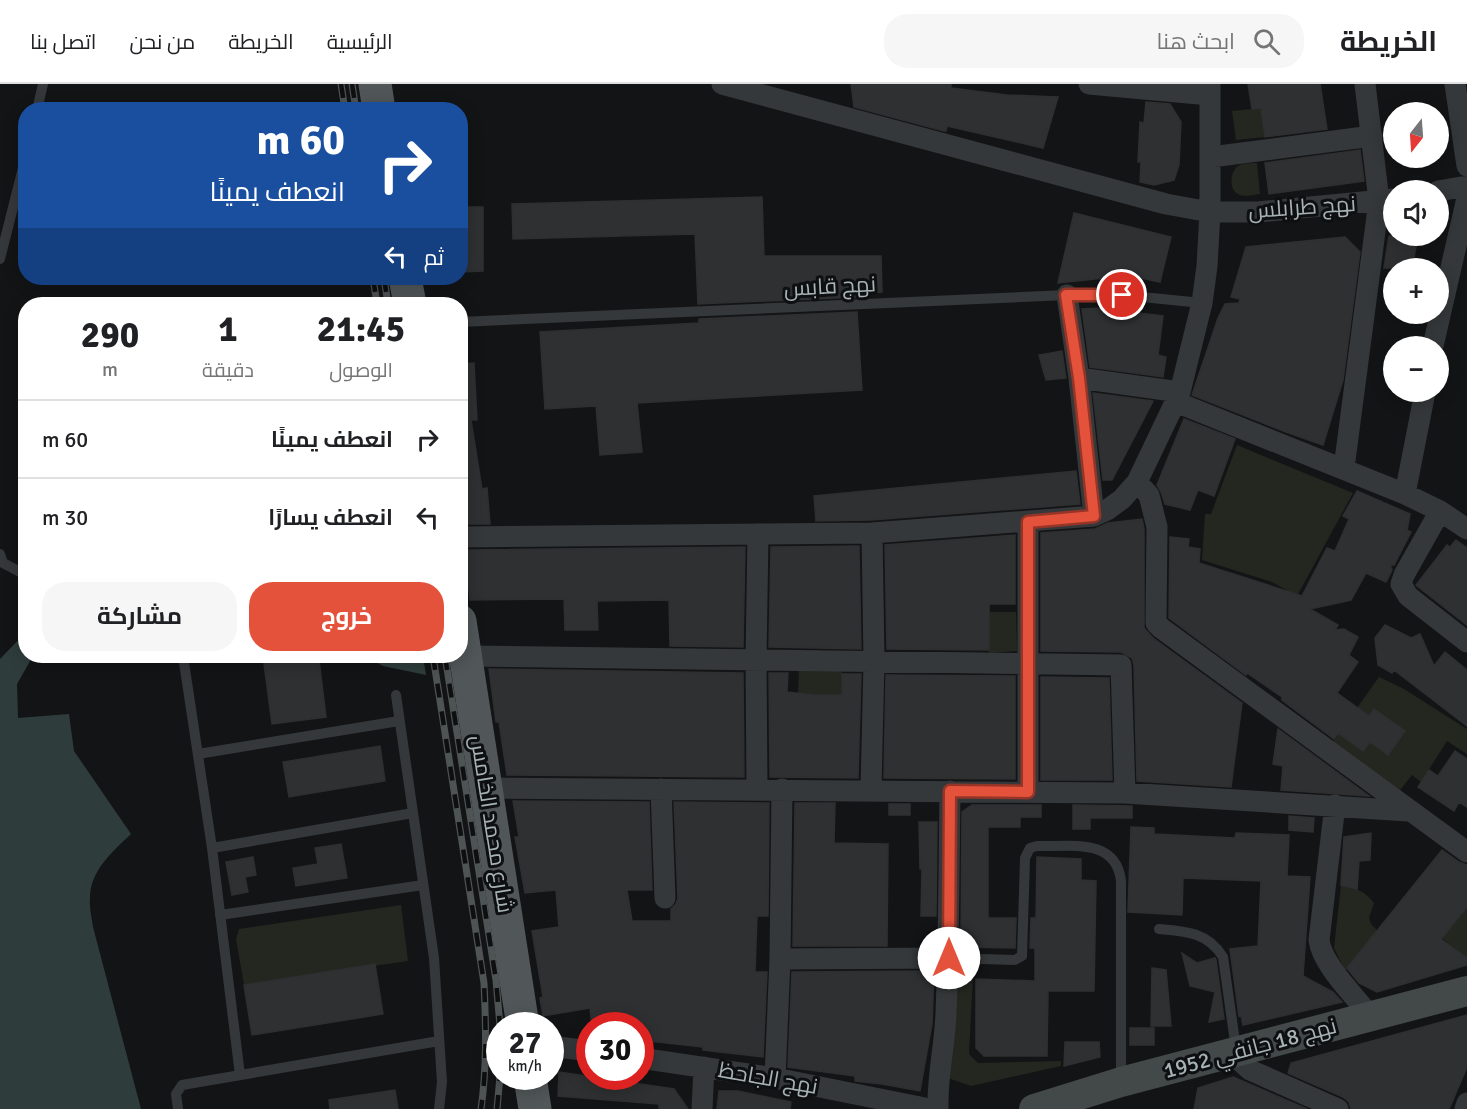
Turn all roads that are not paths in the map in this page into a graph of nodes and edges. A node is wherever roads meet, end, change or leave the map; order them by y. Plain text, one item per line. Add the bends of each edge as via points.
1 (43, 84) edge
2 (375, 84) edge
3 (722, 84) edge
4 (1089, 84) edge
5 (1365, 84) edge
6 (1455, 84) edge
7 (1210, 89) edge
8 (39, 102) edge
9 (378, 102) edge
10 (1372, 136) junction
11 (1211, 157) junction
12 (1467, 166) edge
13 (1383, 186) edge
14 (1467, 186) edge
15 (18, 188) edge
16 (1449, 189) edge
17 (1467, 198) edge
18 (1383, 200) edge
19 (1210, 212) junction
20 (1383, 219) edge
21 (0, 259) edge
22 (1066, 295) junction
23 (1202, 303) junction
24 (468, 322) edge
25 (1435, 336) edge
26 (1079, 378) junction
27 (1178, 397) junction
28 (1423, 402) edge
29 (1344, 468) junction
30 (1137, 482) junction
31 (1405, 494) junction
32 (1440, 511) junction
33 (1094, 516) junction
34 (1028, 522) junction
35 (1467, 529) edge
36 (872, 533) junction
37 (758, 534) junction
38 (468, 537) edge
39 (0, 554) edge
40 (18, 571) edge
41 (1467, 642) edge
42 (468, 656) edge
43 (756, 660) junction
44 (873, 661) junction
45 (1028, 662) junction
46 (184, 663) edge
47 (467, 663) edge
48 (396, 695) dead end
49 (399, 721) junction
50 (198, 754) junction
51 (486, 788) junction
52 (757, 788) junction
53 (661, 789) junction
54 (782, 789) junction
55 (871, 789) junction
56 (950, 791) junction
57 (1028, 792) junction
58 (1125, 793) junction
59 (1335, 805) junction
60 (1408, 811) junction
61 (413, 813) junction
62 (212, 848) junction
63 (1467, 852) edge
64 (423, 885) junction
65 (665, 898) dead end
66 (220, 915) junction
67 (1159, 929) dead end
68 (949, 958) junction
69 (780, 959) junction
70 (1467, 991) edge
71 (522, 1012) edge
72 (1371, 1017) junction
73 (439, 1041) junction
74 (1237, 1052) junction
75 (654, 1060) edge
76 (704, 1066) junction
77 (240, 1075) junction
78 (775, 1078) junction
79 (1121, 1082) junction
80 (527, 1090) edge
81 (531, 1090) edge
82 (1467, 1103) edge
83 (178, 1109) edge
84 (439, 1109) edge
85 (525, 1109) edge
86 (535, 1109) edge
87 (702, 1109) edge
88 (930, 1109) edge
89 (938, 1109) edge
90 (1034, 1109) edge
91 (1338, 1109) edge
92 (1465, 1109) edge

1 - 8 lane
2 - 9 main road
3 - 19 street, نهج طرابلس via 1166,204
4 - 7 street
5 - 10 street
6 - 12 street
7 - 11 street
10 - 11 street
10 - 13 street
11 - 19 street
14 - 16 street
15 - 21 lane
17 - 25 street
18 - 19 street, نهج طرابلس via 1258,212
19 - 23 street
20 - 29 street
22 - 23 lane, نهج قابس via 1122,295
22 - 24 lane, نهج قابس
22 - 26 street
23 - 27 street
26 - 27 street
26 - 33 street
27 - 29 street
27 - 30 street
28 - 31 street
29 - 31 street
30 - 33 street via 1122,499
30 - 60 street via 1149,495 1157,527 1156,623
31 - 32 street
32 - 35 street
32 - 41 street via 1401,584 1405,592
33 - 34 street
34 - 36 street
34 - 45 street
36 - 37 street
36 - 44 street
37 - 38 street
37 - 43 street
39 - 40 lane via 3,563
42 - 43 street
43 - 44 street
43 - 52 street
44 - 45 street
44 - 55 street
45 - 57 street
45 - 58 street via 1120,665
46 - 50 lane
47 - 51 main road, شارع محمد الخامس
48 - 49 lane
49 - 50 lane
49 - 61 lane
50 - 62 lane
51 - 53 street
51 - 71 main road, شارع محمد الخامس
52 - 53 street
52 - 54 street
53 - 65 street
54 - 55 street
54 - 69 street
55 - 56 street
56 - 57 street
56 - 68 street
57 - 58 street
58 - 59 street
59 - 60 street
59 - 72 street via 1320,948
60 - 63 street
61 - 62 lane
61 - 64 lane
62 - 66 lane
64 - 66 lane
64 - 73 lane via 434,958
66 - 77 lane
67 - 74 lane via 1198,934 1218,949 1223,957
68 - 69 street
68 - 79 lane via 1016,960 1022,956 1025,858 1030,848 1088,847 1108,854 1120,871 1121,881
68 - 89 street
69 - 78 street
70 - 72 main road, نهج 18 جانفي 1952
72 - 74 main road, نهج 18 جانفي 1952
73 - 77 lane
73 - 84 lane
74 - 79 main road, نهج 18 جانفي 1952
74 - 91 street via 1250,1070
75 - 76 street, نهج الجاحظ
76 - 78 street, نهج الجاحظ
76 - 87 street
77 - 83 lane via 182,1085 176,1094
78 - 88 street, نهج الجاحظ
79 - 90 main road, نهج 18 جانفي 1952
80 - 85 main road
81 - 86 main road
82 - 92 street

